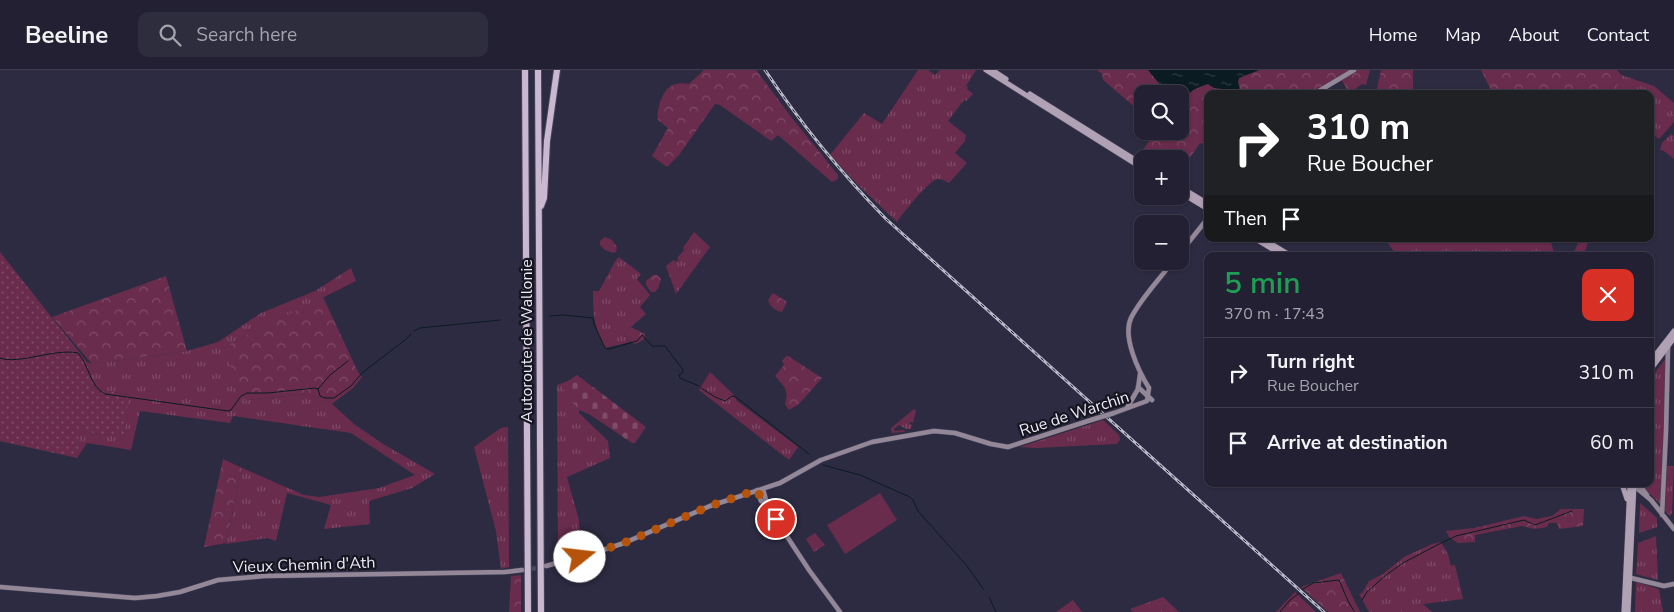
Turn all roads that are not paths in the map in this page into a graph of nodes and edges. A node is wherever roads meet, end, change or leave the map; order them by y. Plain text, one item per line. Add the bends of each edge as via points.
1 (526, 70) edge
2 (538, 70) edge
3 (557, 70) edge
4 (986, 70) edge
5 (992, 70) edge
6 (1354, 70) edge
7 (1321, 90) edge
8 (1134, 159) edge
9 (1134, 163) edge
10 (1189, 192) edge
11 (1189, 197) edge
12 (1204, 202) edge
13 (1204, 207) edge
14 (540, 210) junction
15 (1204, 223) edge
16 (1189, 242) edge
17 (1261, 242) edge
18 (1268, 242) edge
19 (1277, 252) edge
20 (1284, 252) edge
21 (1167, 270) edge
22 (1674, 331) edge
23 (1674, 338) edge
24 (1668, 346) junction
25 (1654, 357) edge
26 (1654, 365) edge
27 (1140, 373) junction
28 (1138, 387) junction
29 (1149, 400) junction
30 (1127, 408) junction
31 (1623, 487) edge
32 (1632, 487) edge
33 (1632, 487) edge
34 (1635, 487) edge
35 (760, 490) junction
36 (1629, 502) junction
37 (1662, 515) junction
38 (1674, 529) edge
39 (546, 566) tunnel mouth
40 (522, 570) tunnel mouth
41 (1628, 577) junction
42 (1674, 584) edge
43 (0, 587) edge
44 (528, 612) edge
45 (541, 612) edge
46 (840, 612) edge
47 (1624, 612) edge
48 (1628, 612) edge

1 - 44 highway, Autoroute de Wallonie
2 - 14 highway, Autoroute de Wallonie
3 - 14 highway via 547,140 544,198
4 - 9 main road
5 - 8 main road
6 - 7 street
10 - 12 main road
11 - 13 main road
14 - 45 highway, Autoroute de Wallonie
15 - 16 street
17 - 19 main road
18 - 20 main road
21 - 27 street, Rue de Warchin via 1131,319 1128,334
22 - 25 main road
23 - 24 main road
24 - 26 main road
24 - 37 street
27 - 28 street
27 - 29 street, Rue de Warchin via 1150,388
28 - 29 street
28 - 30 street
29 - 30 street, Rue de Warchin
30 - 35 street, Rue de Warchin, bridge via 1008,447 934,431 872,442 829,457
31 - 36 main road
32 - 36 main road
33 - 41 main road
34 - 37 street via 1651,500
35 - 39 street via 710,506 624,543
35 - 46 street via 762,501
36 - 41 main road
37 - 38 street
40 - 43 street, Vieux Chemin d'Ath via 264,576 218,580 180,592 135,598
41 - 42 street via 1664,586
41 - 47 main road
41 - 48 main road

